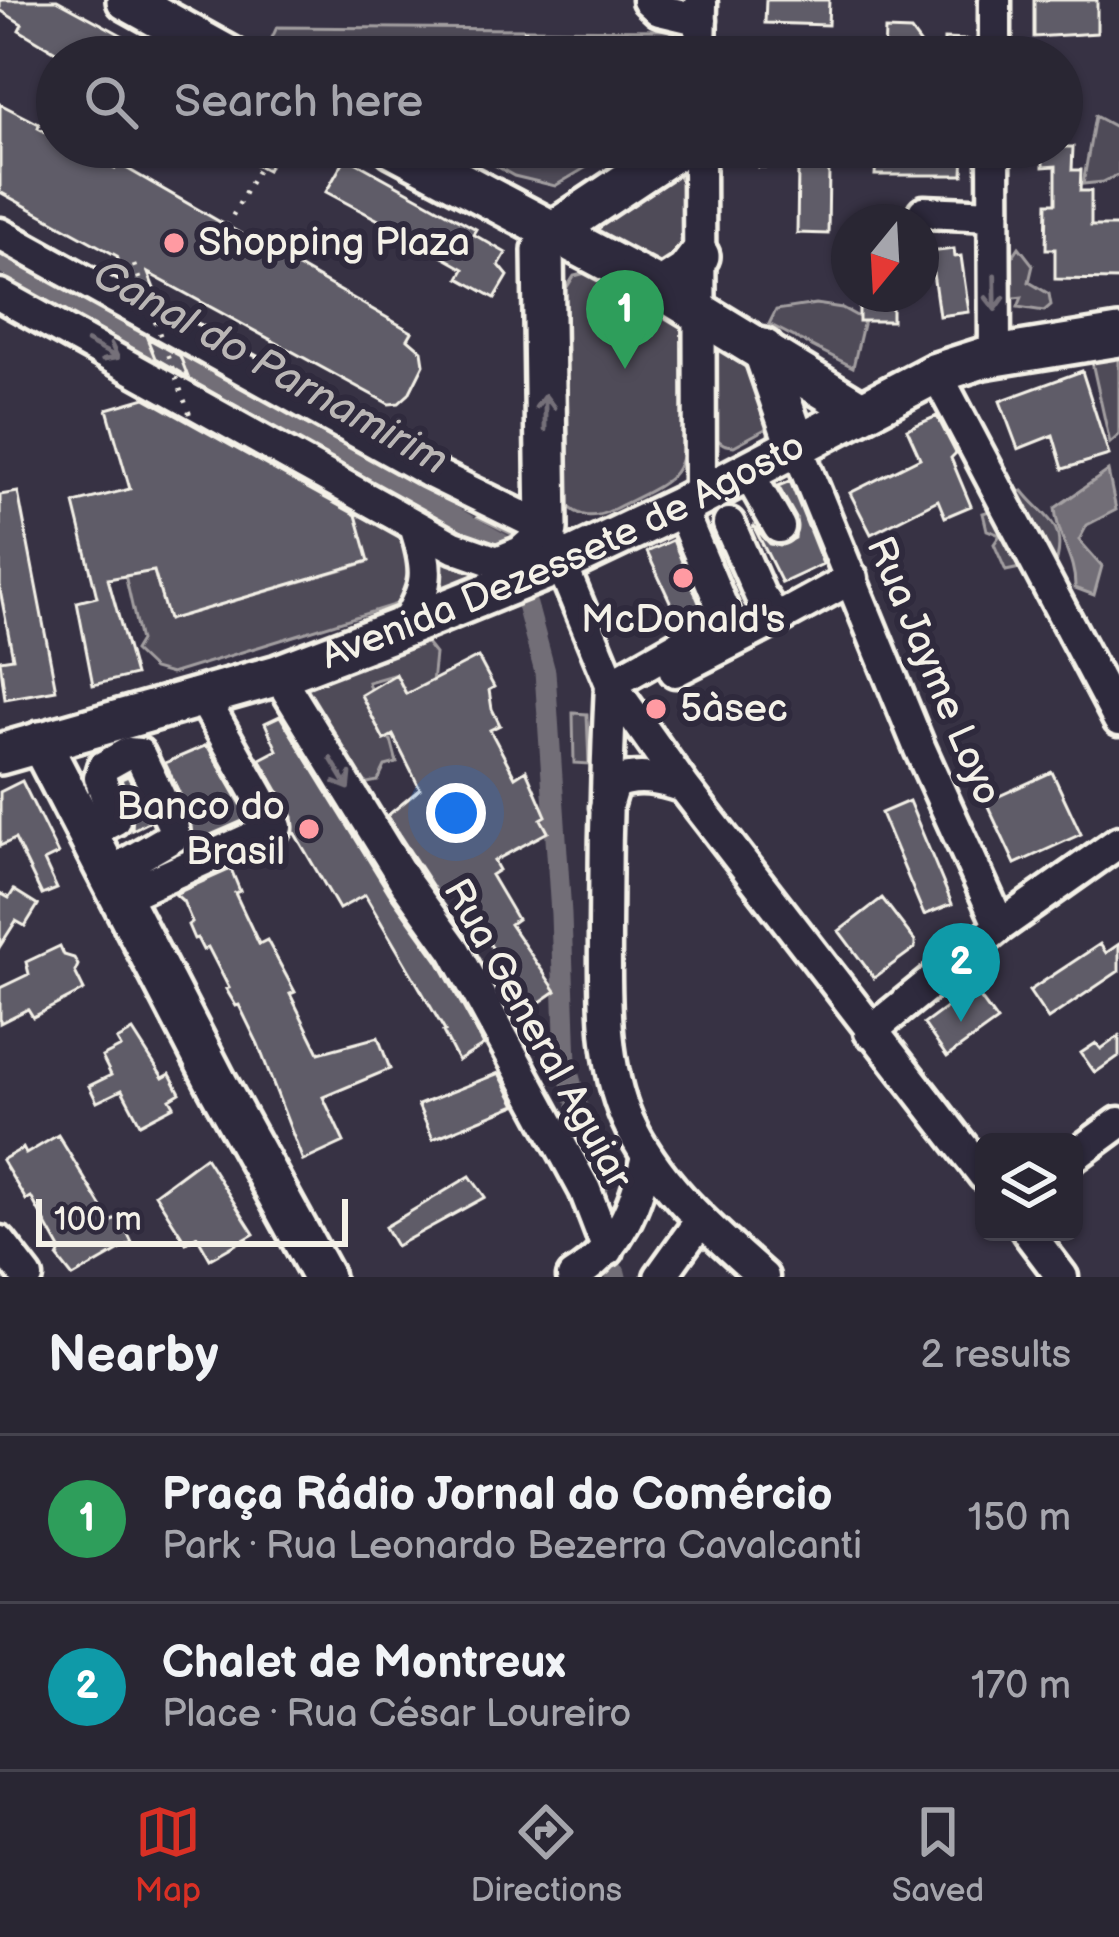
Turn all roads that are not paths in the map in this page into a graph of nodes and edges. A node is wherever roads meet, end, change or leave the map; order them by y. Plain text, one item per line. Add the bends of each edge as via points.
1 (648, 0) edge
2 (995, 0) edge
3 (131, 1) edge
4 (701, 10) edge
5 (193, 36) edge
6 (994, 36) edge
7 (432, 168) edge
8 (648, 168) edge
9 (699, 168) edge
10 (994, 168) edge
11 (939, 213) edge
12 (994, 215) junction
13 (551, 233) junction
14 (0, 235) edge
15 (598, 256) junction
16 (699, 256) junction
17 (545, 288) junction
18 (662, 289) junction
19 (0, 295) edge
20 (701, 313) junction
21 (1119, 336) edge
22 (764, 349) junction
23 (995, 356) junction
24 (936, 373) junction
25 (859, 410) junction
26 (796, 445) junction
27 (747, 471) junction
28 (690, 502) junction
29 (729, 524) dead end
30 (416, 526) junction
31 (779, 527) dead end
32 (543, 538) junction
33 (852, 578) junction
34 (777, 620) junction
35 (404, 627) junction
36 (278, 675) junction
37 (617, 692) junction
38 (202, 696) junction
39 (1119, 720) edge
40 (40, 742) junction
41 (0, 754) edge
42 (684, 788) junction
43 (605, 812) junction
44 (89, 833) junction
45 (1119, 842) edge
46 (115, 885) junction
47 (1000, 926) junction
48 (870, 1031) junction
49 (1119, 1123) edge
50 (1083, 1149) edge
51 (647, 1156) junction
52 (975, 1164) edge
53 (700, 1220) junction
54 (1035, 1241) edge
55 (0, 1242) edge
56 (608, 1250) junction
57 (27, 1277) edge
58 (323, 1277) edge
59 (573, 1277) edge
60 (659, 1277) edge
61 (763, 1277) edge
62 (1063, 1277) edge

1 - 4 street via 659,10
2 - 6 street
3 - 5 main road
7 - 13 main road
8 - 13 main road
9 - 16 street
10 - 12 street
11 - 12 street
12 -> 23 street
13 - 15 main road
13 - 17 main road via 543,250
14 - 32 street
15 - 17 main road via 561,271
15 - 18 main road
16 - 18 main road
16 - 20 street
32 -> 17 main road
18 - 20 main road
19 -> 30 street
20 - 22 main road
20 - 28 street
21 - 23 main road, Avenida Dezessete de Agosto
22 - 25 main road
22 - 26 main road
23 - 24 main road, Avenida Dezessete de Agosto
24 - 25 main road, Avenida Dezessete de Agosto
24 - 39 street
25 - 26 main road, Avenida Dezessete de Agosto
26 - 27 main road, Avenida Dezessete de Agosto
26 - 33 street, Rua Jayme Loyo
27 - 28 main road, Avenida Dezessete de Agosto
27 - 31 street
28 - 32 main road, Avenida Dezessete de Agosto
28 - 37 street via 724,620
29 - 34 street
30 - 32 street via 497,562
30 - 35 street via 426,582
32 - 35 main road, Avenida Dezessete de Agosto
32 - 37 street
33 - 34 street
33 - 47 street, Rua Jayme Loyo
34 - 37 street
35 - 36 main road, Avenida Dezessete de Agosto
36 - 38 main road, Avenida Dezessete de Agosto
36 -> 56 street, Rua General Aguiar via 455,951 586,1190
37 - 42 street
37 - 43 street
38 - 40 main road, Avenida Dezessete de Agosto
38 - 46 street via 276,826
40 - 41 main road, Avenida Dezessete de Agosto
40 - 44 main road
42 - 43 street via 628,777 613,784
42 - 48 street
43 - 51 street via 611,1064
44 - 46 main road
44 - 46 street via 115,814 100,772 139,754 174,836
45 - 47 street
46 - 58 main road
47 - 48 street
48 - 52 street
49 - 50 street
51 - 53 street
51 - 56 street via 629,1216
53 - 60 street
53 - 61 street
54 - 62 street
55 - 57 street
56 - 59 street

